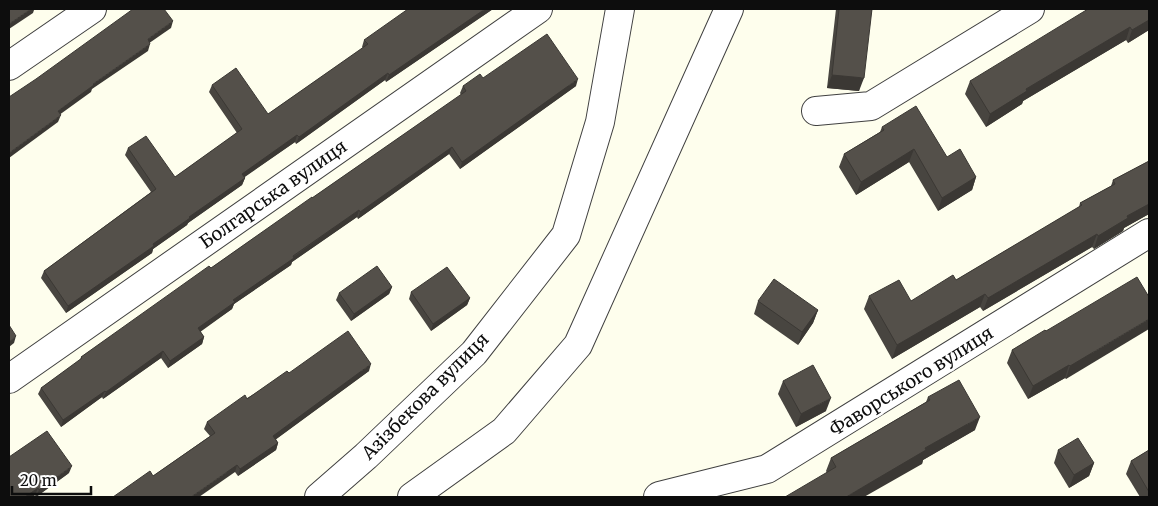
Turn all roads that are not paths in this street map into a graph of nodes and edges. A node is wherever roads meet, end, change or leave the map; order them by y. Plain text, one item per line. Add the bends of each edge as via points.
1 (92, 9) edge
2 (538, 9) edge
3 (620, 9) edge
4 (729, 9) edge
5 (1030, 9) edge
6 (9, 66) edge
7 (816, 111) dead end
8 (1149, 233) edge
9 (9, 379) edge
10 (658, 496) edge
11 (319, 497) edge
12 (412, 497) edge

1 - 6 street
2 - 9 street, Болгарська вулиця
3 - 11 street, Азізбекова вулиця via 600,122 566,236 474,353
4 - 12 street via 578,345 504,432
5 - 7 street via 871,106
8 - 10 street, Фаворського вулиця via 767,469

